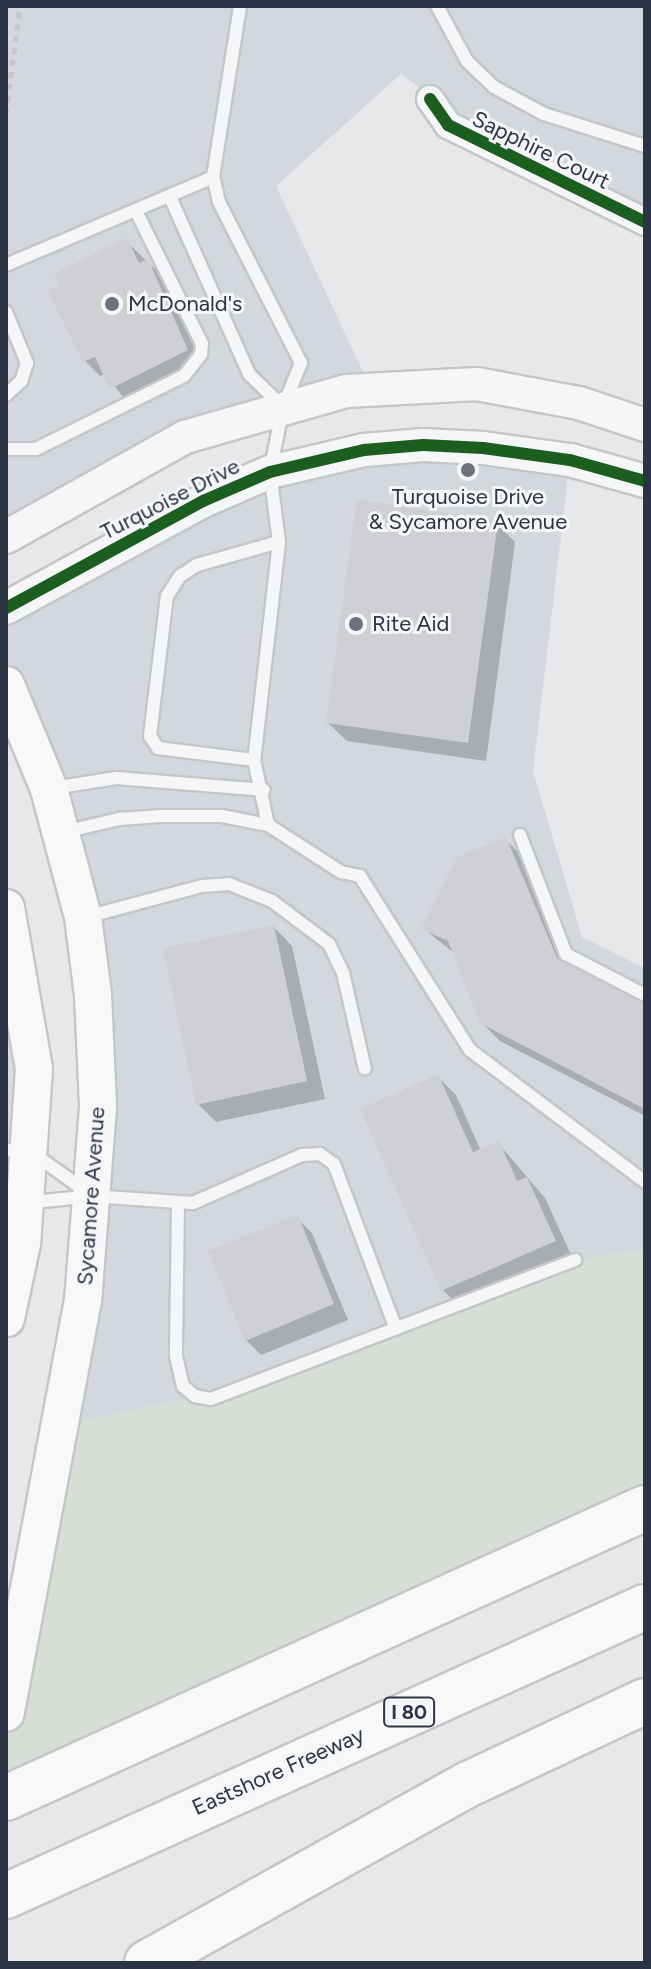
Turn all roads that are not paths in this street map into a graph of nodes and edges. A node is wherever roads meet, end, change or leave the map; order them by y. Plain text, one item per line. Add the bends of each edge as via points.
1 (240, 6) edge
2 (437, 6) edge
3 (430, 99) dead end
4 (645, 146) edge
5 (213, 177) junction
6 (170, 197) junction
7 (136, 211) junction
8 (645, 222) edge
9 (6, 265) edge
10 (6, 312) edge
11 (6, 395) edge
12 (283, 407) junction
13 (645, 425) edge
14 (6, 449) edge
15 (270, 472) junction
16 (645, 481) edge
17 (6, 537) edge
18 (279, 542) junction
19 (6, 608) edge
20 (6, 685) edge
21 (254, 760) junction
22 (49, 789) junction
23 (264, 790) junction
24 (268, 825) junction
25 (61, 833) junction
26 (520, 835) dead end
27 (6, 908) edge
28 (83, 917) junction
29 (645, 995) edge
30 (365, 1069) dead end
31 (18, 1151) edge
32 (645, 1182) edge
33 (92, 1196) junction
34 (16, 1205) edge
35 (178, 1205) junction
36 (575, 1260) dead end
37 (6, 1318) edge
38 (396, 1329) junction
39 (645, 1508) edge
40 (645, 1607) edge
41 (645, 1701) edge
42 (6, 1713) edge
43 (6, 1798) edge
44 (6, 1896) edge
45 (162, 1955) edge

1 - 5 lane
2 - 4 lane via 467,61 494,87 544,114
3 - 8 street, Sapphire Court via 448,125
5 - 6 lane
5 - 12 lane via 219,202 301,363
6 - 7 lane
6 - 12 lane via 249,374
7 - 9 lane
7 - 14 lane via 202,344 201,354 184,376 36,449
10 - 11 lane via 27,363 21,381
12 - 13 street, Turquoise Drive via 347,391 477,384 579,403
12 - 15 lane
12 - 17 street, Turquoise Drive via 185,437
15 - 16 street, Turquoise Drive via 364,450 423,445 570,460
15 - 18 lane
15 - 19 street, Turquoise Drive via 203,501
18 - 21 lane
18 - 21 lane via 197,565 180,576 167,596 150,736 158,748
20 - 22 main road, Sycamore Avenue
21 - 23 lane
22 - 23 lane via 116,778
22 - 25 main road, Sycamore Avenue
23 - 24 lane
24 - 25 lane via 222,816 162,816 119,819
24 - 32 lane via 341,872 360,876 470,1050
25 - 28 main road, Sycamore Avenue
26 - 29 lane via 566,954
27 - 31 main road via 34,1069
28 - 30 lane via 202,886 229,884 272,901 329,944 343,973
28 - 33 main road, Sycamore Avenue via 98,1107
31 - 33 lane
31 - 34 main road
33 - 34 lane
33 - 35 lane
33 - 42 main road, Sycamore Avenue via 83,1300
34 - 37 main road
35 - 38 lane via 302,1155 320,1154 334,1164
35 - 38 lane via 176,1356 183,1386 195,1396 211,1399
36 - 38 lane
39 - 43 highway
40 - 44 highway, Eastshore Freeway / I 80
41 - 45 highway via 471,1783

